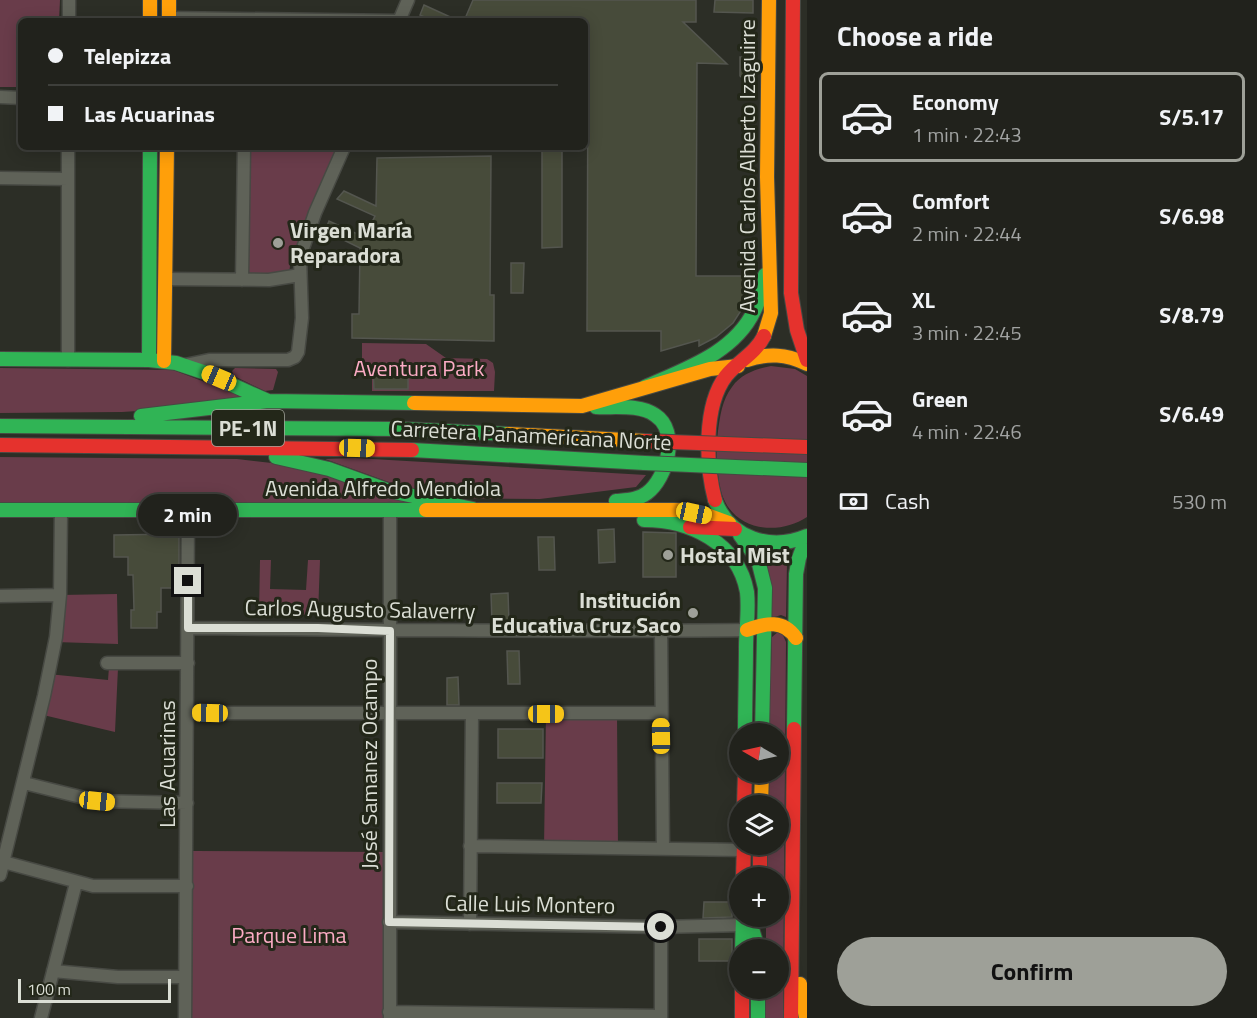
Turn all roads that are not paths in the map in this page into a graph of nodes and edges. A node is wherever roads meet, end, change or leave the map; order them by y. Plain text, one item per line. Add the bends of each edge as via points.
1 (69, 0) edge
2 (150, 0) edge
3 (169, 0) edge
4 (408, 0) edge
5 (769, 0) edge
6 (793, 0) edge
7 (69, 18) edge
8 (150, 18) edge
9 (169, 18) edge
10 (400, 18) edge
11 (769, 22) junction
12 (792, 22) junction
13 (792, 42) junction
14 (768, 43) junction
15 (0, 97) edge
16 (18, 98) edge
17 (68, 150) edge
18 (150, 150) edge
19 (167, 150) edge
20 (244, 150) edge
21 (343, 150) edge
22 (0, 178) edge
23 (68, 178) junction
24 (769, 244) junction
25 (300, 274) junction
26 (166, 279) junction
27 (242, 280) junction
28 (791, 293) junction
29 (807, 329) edge
30 (0, 359) edge
31 (68, 360) junction
32 (148, 360) junction
33 (164, 362) junction
34 (807, 362) edge
35 (742, 363) junction
36 (185, 365) junction
37 (645, 387) junction
38 (268, 401) junction
39 (582, 406) junction
40 (0, 426) edge
41 (93, 427) junction
42 (0, 445) edge
43 (195, 446) junction
44 (807, 447) edge
45 (807, 470) edge
46 (473, 508) junction
47 (390, 509) junction
48 (532, 509) junction
49 (0, 510) edge
50 (61, 510) junction
51 (188, 510) junction
52 (690, 526) junction
53 (734, 527) junction
54 (807, 537) edge
55 (60, 595) junction
56 (0, 596) edge
57 (764, 623) junction
58 (188, 628) junction
59 (747, 630) junction
60 (390, 631) junction
61 (662, 631) junction
62 (796, 638) junction
63 (807, 659) edge
64 (107, 663) dead end
65 (188, 663) junction
66 (188, 713) junction
67 (661, 713) junction
68 (390, 714) junction
69 (472, 714) junction
70 (745, 723) edge
71 (762, 723) edge
72 (794, 741) junction
73 (24, 783) junction
74 (187, 803) junction
75 (470, 846) junction
76 (729, 847) edge
77 (663, 849) junction
78 (2, 861) edge
79 (0, 875) edge
80 (75, 882) junction
81 (187, 886) junction
82 (729, 920) edge
83 (389, 922) junction
84 (470, 924) junction
85 (661, 927) junction
86 (792, 950) junction
87 (53, 971) junction
88 (185, 977) junction
89 (742, 999) edge
90 (758, 999) edge
91 (389, 1015) edge
92 (470, 1016) edge
93 (661, 1017) edge
94 (41, 1018) edge
95 (185, 1018) edge
96 (742, 1018) edge
97 (758, 1018) edge
98 (791, 1018) edge
99 (806, 1018) edge

1 - 7 street
2 - 8 main road
3 - 9 main road
4 - 10 street
5 - 11 main road, Avenida Carlos Alberto Izaguirre
6 - 12 main road, Avenida Carlos Alberto Izaguirre
11 - 12 main road
11 - 14 main road, Avenida Carlos Alberto Izaguirre
12 - 13 main road, Avenida Carlos Alberto Izaguirre
13 - 14 main road
13 - 28 main road, Avenida Carlos Alberto Izaguirre
14 - 24 main road, Avenida Carlos Alberto Izaguirre
15 - 16 street
17 - 23 street
18 - 32 main road
19 - 26 main road
20 - 27 street
21 - 25 street via 315,213 300,257
22 - 23 street
23 - 31 street
24 - 35 main road, Avenida Carlos Alberto Izaguirre via 771,313 762,339
24 - 37 main road via 760,296 744,328 712,356
25 - 27 street
25 - 36 street via 302,318 296,357 209,360
26 - 27 street
26 - 33 main road
28 - 29 main road
28 - 34 main road, Avenida Carlos Alberto Izaguirre
30 - 31 main road
31 - 32 main road
32 - 33 main road
33 - 36 main road
34 - 35 main road, Avenida Carlos Alberto Izaguirre via 778,354
35 - 37 main road
35 - 53 main road, Avenida Carlos Alberto Izaguirre via 721,383 710,434 713,493 722,514
36 - 38 main road
37 - 39 main road
38 - 39 main road
38 - 41 main road via 132,417
39 - 48 main road via 647,412 661,420 668,440 663,474 653,489 638,498
40 - 41 main road, Carretera Panamericana Norte / PE-1N
41 - 44 main road, Carretera Panamericana Norte / PE-1N, bridge via 403,429
42 - 43 main road, Carretera Panamericana Norte / PE-1N
43 - 45 main road, Carretera Panamericana Norte / PE-1N, bridge via 402,449
43 - 46 main road via 303,462 390,491
46 - 47 main road, Avenida Alfredo Mendiola
46 - 48 main road, Avenida Alfredo Mendiola
46 - 52 main road
47 - 51 main road, Avenida Alfredo Mendiola
47 - 60 street, José Samanez Ocampo
48 - 53 main road, Avenida Alfredo Mendiola via 678,510 707,515
49 - 50 main road, Avenida Alfredo Mendiola
50 - 51 main road, Avenida Alfredo Mendiola
50 - 55 street
51 - 58 street, Las Acuarinas
52 - 53 main road
52 - 59 main road via 720,545 741,573 747,594
53 - 54 main road via 753,539 772,544
53 - 57 main road, Avenida Carlos Alberto Izaguirre via 758,560 763,574
54 - 62 main road via 796,574
55 - 56 street
55 - 73 street via 56,637
57 - 59 main road
57 - 62 main road via 784,626
57 - 71 main road, Avenida Carlos Alberto Izaguirre
58 - 60 street, Carlos Augusto Salaverry
58 - 65 street, Las Acuarinas
59 - 61 street, Carlos Augusto Salaverry
59 - 70 main road
60 - 61 street, Carlos Augusto Salaverry
60 - 68 street, José Samanez Ocampo
61 - 67 street
62 - 72 main road
63 - 72 main road
64 - 65 street
65 - 66 street, Las Acuarinas
66 - 68 street
66 - 74 street, Las Acuarinas
67 - 69 street
67 - 77 street
68 - 69 street
68 - 83 street, José Samanez Ocampo
69 - 75 street
72 - 86 main road
73 - 74 street via 97,801
73 - 78 street
74 - 81 street, Las Acuarinas
75 - 77 street
75 - 84 street
76 - 77 street
78 - 79 street
78 - 80 street
80 - 81 street via 112,888
80 - 87 street
81 - 88 street, Las Acuarinas
82 - 85 street, Calle Luis Montero
83 - 84 street, Calle Luis Montero
83 - 91 street, José Samanez Ocampo
84 - 85 street, Calle Luis Montero
85 - 93 street
86 - 98 main road
86 - 99 main road via 798,963
87 - 88 street
87 - 94 street
88 - 95 street, Las Acuarinas
89 - 96 main road
90 - 97 main road
91 - 92 street
92 - 93 street

